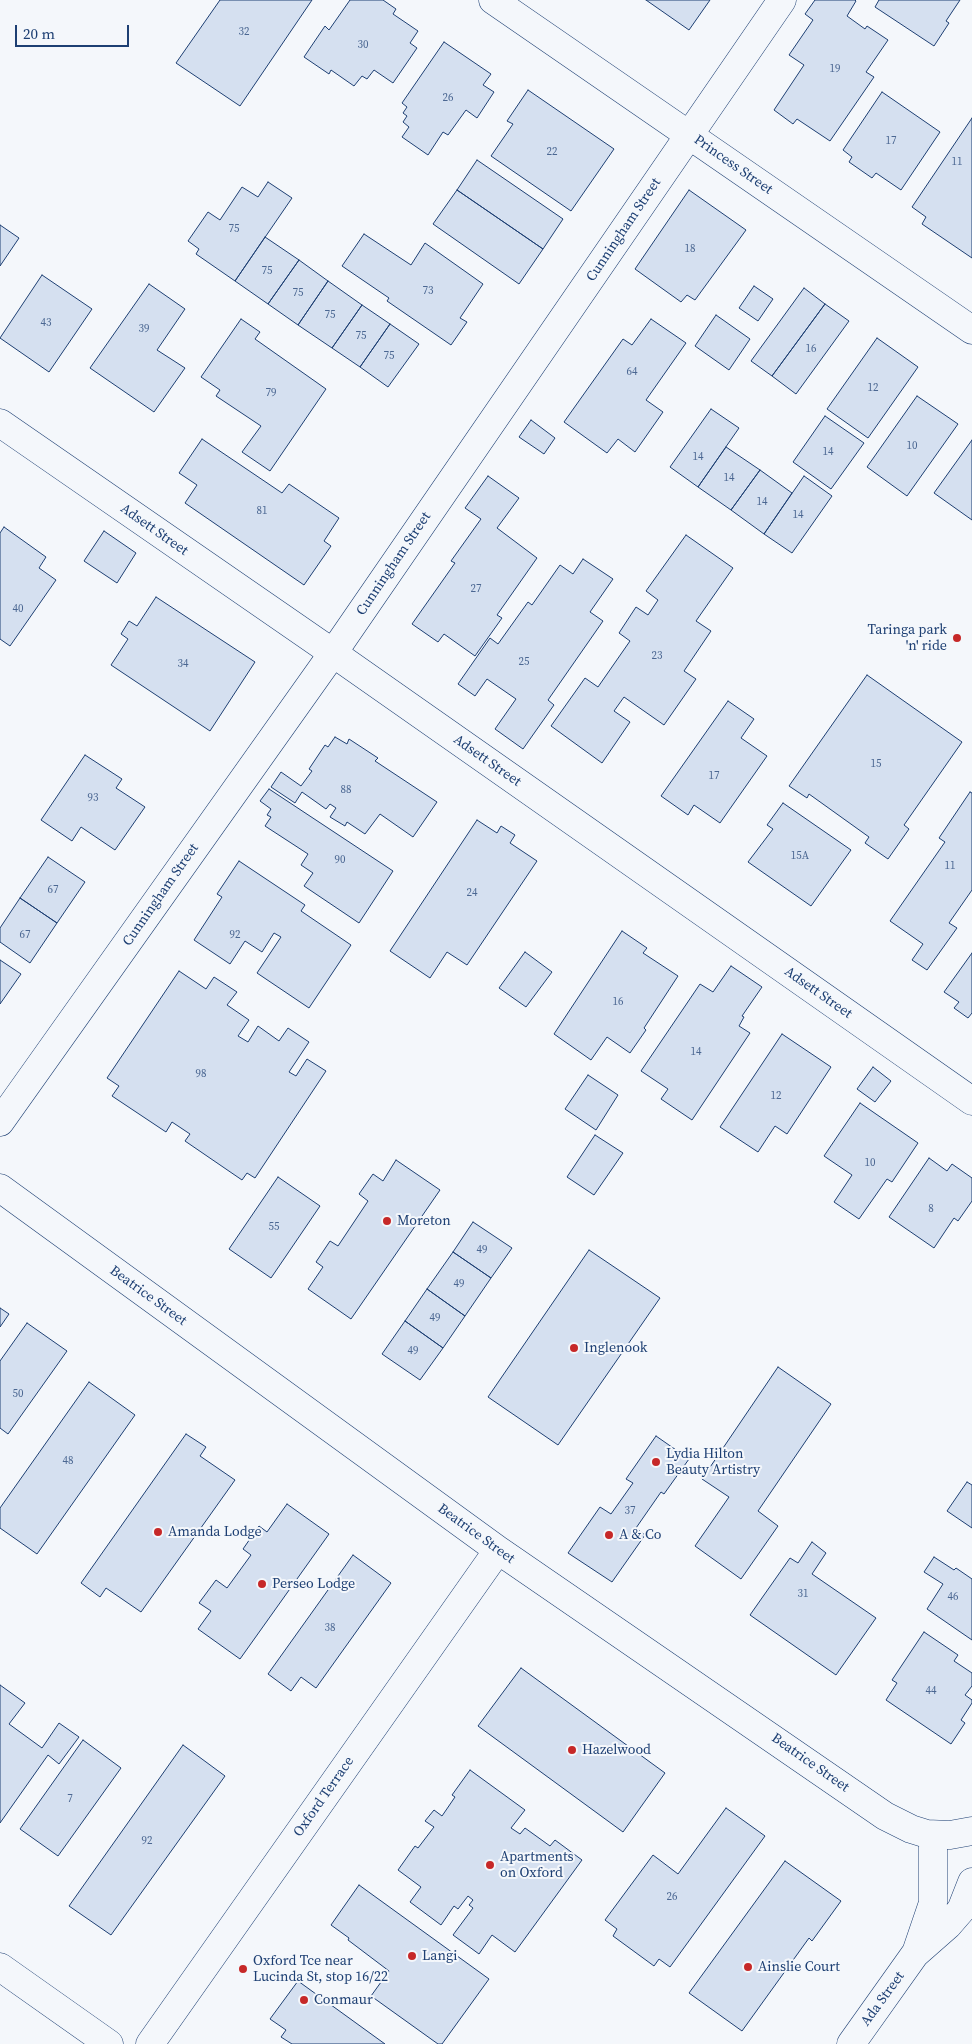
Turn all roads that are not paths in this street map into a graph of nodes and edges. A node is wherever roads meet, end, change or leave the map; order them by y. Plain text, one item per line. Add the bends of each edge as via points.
1 (493, 0) edge
2 (782, 0) edge
3 (688, 135) junction
4 (972, 330) edge
5 (0, 423) edge
6 (333, 653) junction
7 (972, 1101) edge
8 (0, 1122) edge
9 (0, 1188) edge
10 (498, 1550) junction
11 (972, 1831) edge
12 (933, 1835) junction
13 (972, 1838) edge
14 (972, 1882) edge
15 (916, 1954) junction
16 (0, 1966) edge
17 (109, 2044) edge
18 (150, 2044) edge
19 (851, 2044) edge

1 - 3 street, Princess Street
2 - 3 street, Cunningham Street
3 - 4 street, Princess Street
3 - 6 street, Cunningham Street
5 - 6 street, Adsett Street
6 - 7 street, Adsett Street
6 - 8 street, Cunningham Street
9 - 10 street, Beatrice Street
10 - 12 street, Beatrice Street via 892,1821
10 - 18 street, Oxford Terrace
11 - 12 street, Beatrice Street
11 - 13 street
12 - 15 street, Ada Street via 933,1903
14 - 15 street, Ada Street via 965,1903 955,1917
15 - 19 street, Ada Street
16 - 17 street

